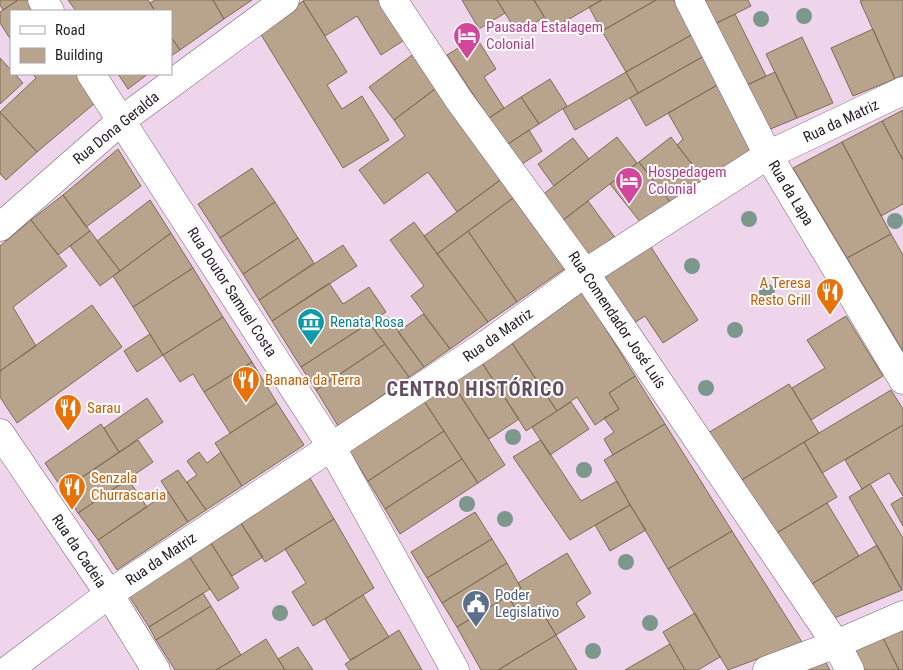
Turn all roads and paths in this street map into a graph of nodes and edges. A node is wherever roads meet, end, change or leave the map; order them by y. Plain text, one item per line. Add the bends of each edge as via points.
1 (285, 0) edge
2 (393, 0) edge
3 (689, 0) edge
4 (92, 75) edge
5 (903, 91) edge
6 (122, 120) junction
7 (768, 155) junction
8 (0, 228) edge
9 (585, 273) junction
10 (903, 380) edge
11 (0, 433) edge
12 (331, 446) junction
13 (109, 594) junction
14 (903, 615) edge
15 (836, 644) junction
16 (8, 670) edge
17 (156, 670) edge
18 (455, 670) edge
19 (767, 670) edge
20 (850, 670) edge

1 - 6 street, Rua Dona Geralda
2 - 9 street, Rua Comendador José Luís via 459,100
3 - 7 street, Rua da Lapa
4 - 6 street, Rua Doutor Samuel Costa
5 - 7 street, Rua da Matriz
6 - 8 street, Rua Dona Geralda
6 - 12 street, Rua Doutor Samuel Costa
7 - 9 street, Rua da Matriz
7 - 10 street, Rua da Lapa
9 - 12 street, Rua da Matriz via 487,344
9 - 15 street, Rua Comendador José Luís
11 - 13 street, Rua da Cadeia
12 - 13 street, Rua da Matriz
12 - 18 street, Rua Doutor Samuel Costa
13 - 16 street, Rua da Matriz
13 - 17 street, Rua da Cadeia
14 - 15 street
15 - 19 street
15 - 20 street, Rua Comendador José Luís

